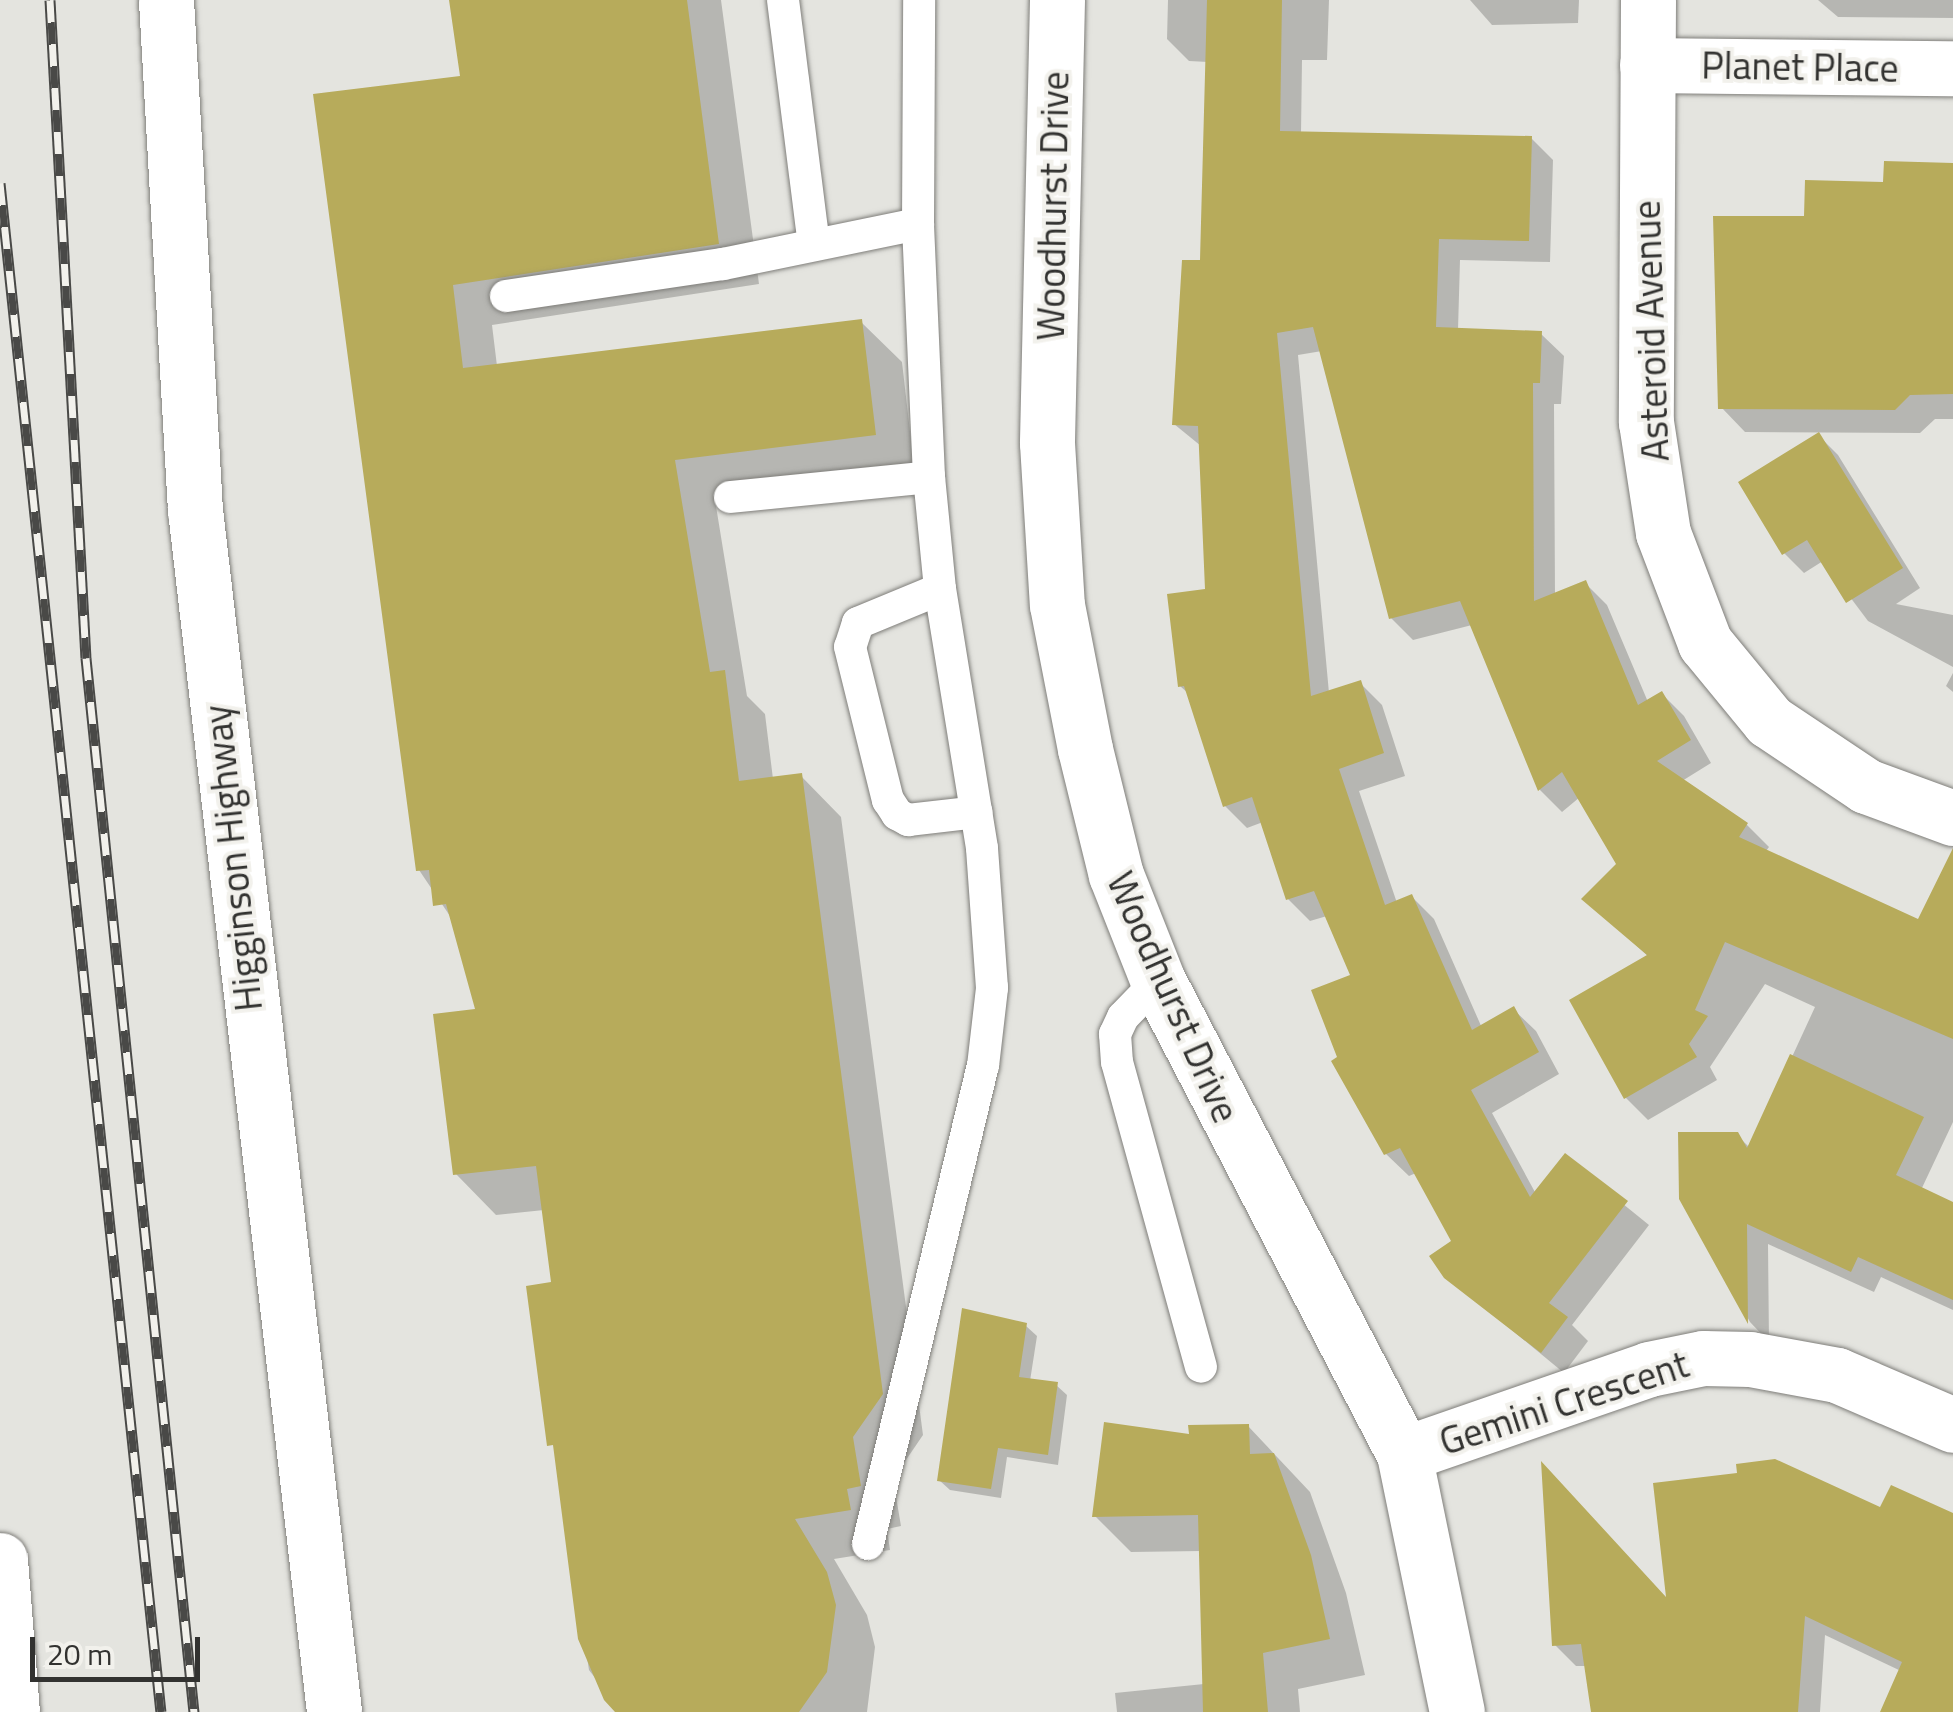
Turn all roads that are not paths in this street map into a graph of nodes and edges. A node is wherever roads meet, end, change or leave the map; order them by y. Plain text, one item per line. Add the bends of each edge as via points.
1 (166, 0) edge
2 (784, 0) edge
3 (919, 0) edge
4 (1057, 0) edge
5 (1648, 0) edge
6 (1647, 65) junction
7 (1953, 68) edge
8 (918, 224) junction
9 (814, 244) junction
10 (506, 296) dead end
11 (928, 476) junction
12 (730, 498) dead end
13 (940, 590) junction
14 (977, 812) junction
15 (1953, 818) edge
16 (1158, 982) junction
17 (1201, 1367) dead end
18 (1953, 1425) edge
19 (1404, 1454) junction
20 (868, 1544) dead end
21 (0, 1560) edge
22 (12, 1712) edge
23 (334, 1712) edge
24 (1456, 1712) edge

1 - 23 main road, Higginson Highway via 195,510
2 - 9 lane
3 - 8 lane
4 - 16 main road, Woodhurst Drive via 1048,443 1057,605 1116,875
5 - 6 main road, Asteroid Avenue
6 - 7 main road, Planet Place
6 - 15 main road, Asteroid Avenue via 1646,422 1663,534 1705,643 1768,721 1866,786
8 - 9 lane
8 - 11 lane
9 - 10 lane
11 - 12 lane
11 - 13 lane
13 - 14 lane
13 - 14 lane via 858,623 850,647 888,800 898,814 908,820
14 - 20 lane via 992,988 983,1066
16 - 17 lane via 1123,1017 1117,1062
16 - 19 main road, Woodhurst Drive
18 - 19 main road, Gemini Crescent via 1837,1375 1703,1358 1649,1368
19 - 24 main road, Woodhurst Drive
21 - 22 main road

